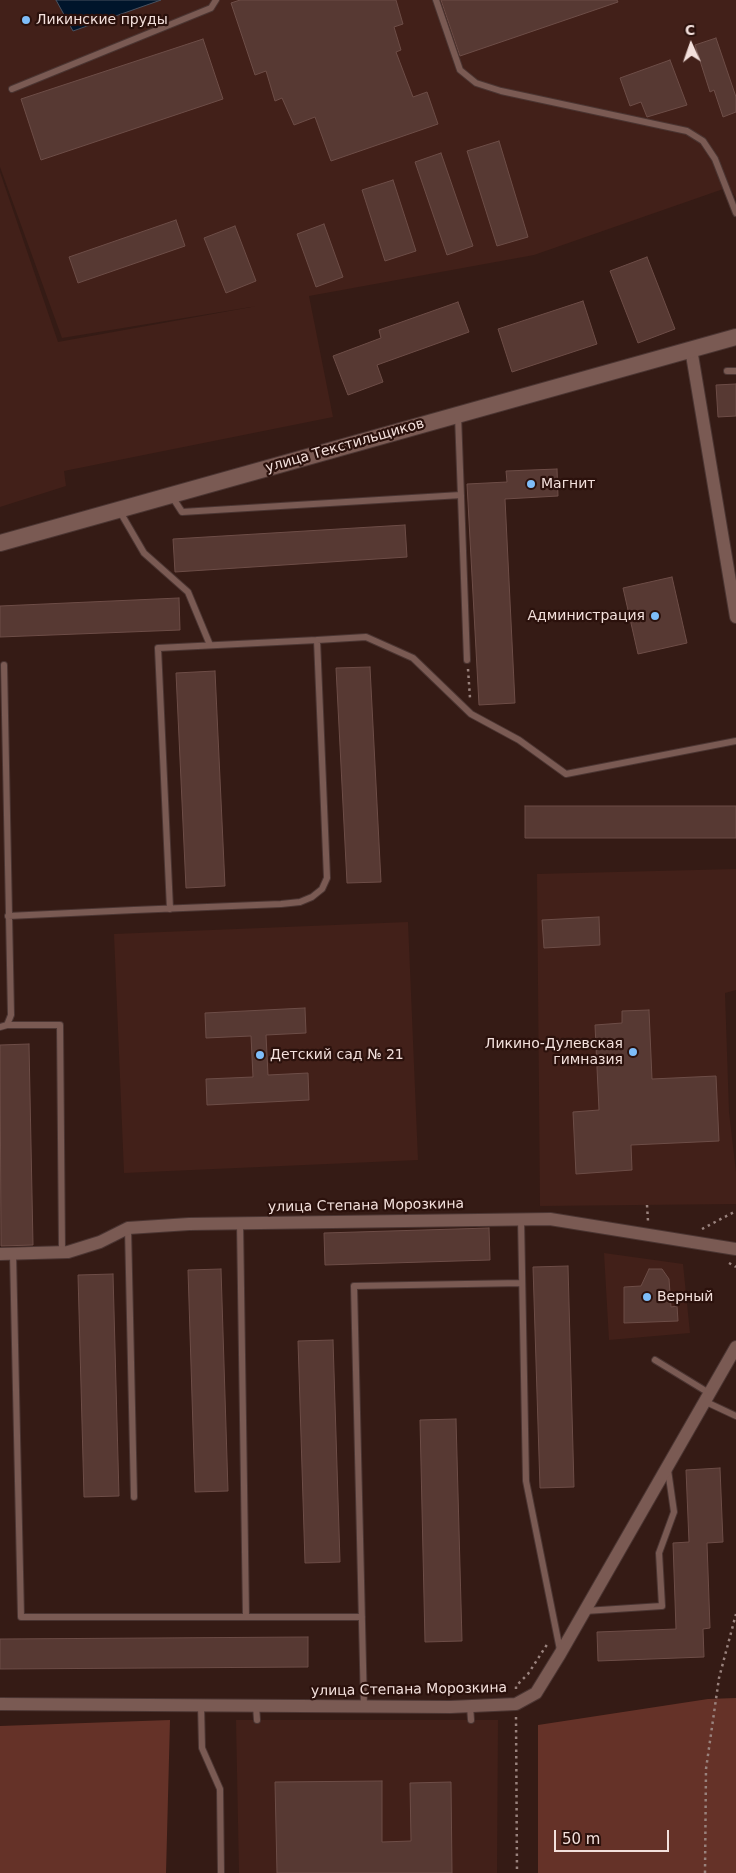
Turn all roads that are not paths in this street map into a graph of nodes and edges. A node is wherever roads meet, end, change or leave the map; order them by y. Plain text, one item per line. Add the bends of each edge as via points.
1 (216, 0) edge
2 (436, 0) edge
3 (12, 90) dead end
4 (736, 213) edge
5 (736, 337) edge
6 (691, 349) junction
7 (728, 371) dead end
8 (736, 371) edge
9 (458, 414) junction
10 (171, 495) junction
11 (461, 495) junction
12 (119, 510) junction
13 (0, 543) edge
14 (736, 617) edge
15 (317, 640) junction
16 (210, 645) junction
17 (467, 660) road end
18 (4, 665) dead end
19 (736, 741) edge
20 (170, 909) junction
21 (8, 916) junction
22 (3, 1026) edge
23 (521, 1219) junction
24 (240, 1223) junction
25 (128, 1228) junction
26 (736, 1249) edge
27 (62, 1252) junction
28 (0, 1254) edge
29 (13, 1254) junction
30 (522, 1284) junction
31 (736, 1347) edge
32 (655, 1360) dead end
33 (707, 1397) junction
34 (736, 1416) edge
35 (668, 1466) junction
36 (134, 1497) dead end
37 (585, 1610) junction
38 (246, 1616) junction
39 (362, 1617) junction
40 (560, 1654) junction
41 (0, 1704) edge
42 (201, 1705) junction
43 (256, 1706) junction
44 (470, 1706) junction
45 (364, 1707) junction
46 (256, 1720) dead end
47 (471, 1720) dead end
48 (221, 1873) edge

1 - 3 lane via 212,8
2 - 4 lane via 460,70 476,83 687,131 702,141 715,159
5 - 6 street, улица Текстильщиков
6 - 9 street, улица Текстильщиков
6 - 14 street
7 - 8 lane
9 - 10 street, улица Текстильщиков
9 - 11 lane
10 - 11 lane via 182,512
10 - 12 street, улица Текстильщиков
11 - 17 lane
12 - 13 street, улица Текстильщиков
12 - 16 lane via 144,553 188,592
15 - 16 lane
15 - 19 lane via 366,637 414,658 471,714 519,740 566,774
15 - 20 lane via 327,878 322,889 300,902
16 - 20 lane via 163,647 158,648 157,653
18 - 21 lane
20 - 21 lane
21 - 22 lane via 11,1015
22 - 27 lane via 60,1025
23 - 24 street, улица Степана Морозкина
23 - 26 street, улица Степана Морозкина via 550,1219
23 - 30 lane
24 - 25 street, улица Степана Морозкина
24 - 38 lane
25 - 27 street, улица Степана Морозкина via 100,1242
25 - 36 lane
27 - 29 street, улица Степана Морозкина
28 - 29 street, улица Степана Морозкина
29 - 38 lane via 21,1617
30 - 39 lane via 354,1286
30 - 40 lane via 526,1481
31 - 33 street, улица Степана Морозкина
32 - 33 lane
33 - 34 lane
33 - 35 street, улица Степана Морозкина
35 - 37 street, улица Степана Морозкина
35 - 37 lane via 674,1512 659,1553 662,1606
37 - 40 street, улица Степана Морозкина
38 - 39 lane
39 - 45 lane
40 - 44 street, улица Степана Морозкина via 536,1693 516,1704
41 - 42 street, улица Степана Морозкина
42 - 43 street, улица Степана Морозкина
42 - 48 lane via 202,1748 220,1789
43 - 45 street, улица Степана Морозкина
43 - 46 lane
44 - 45 street, улица Степана Морозкина
44 - 47 lane

